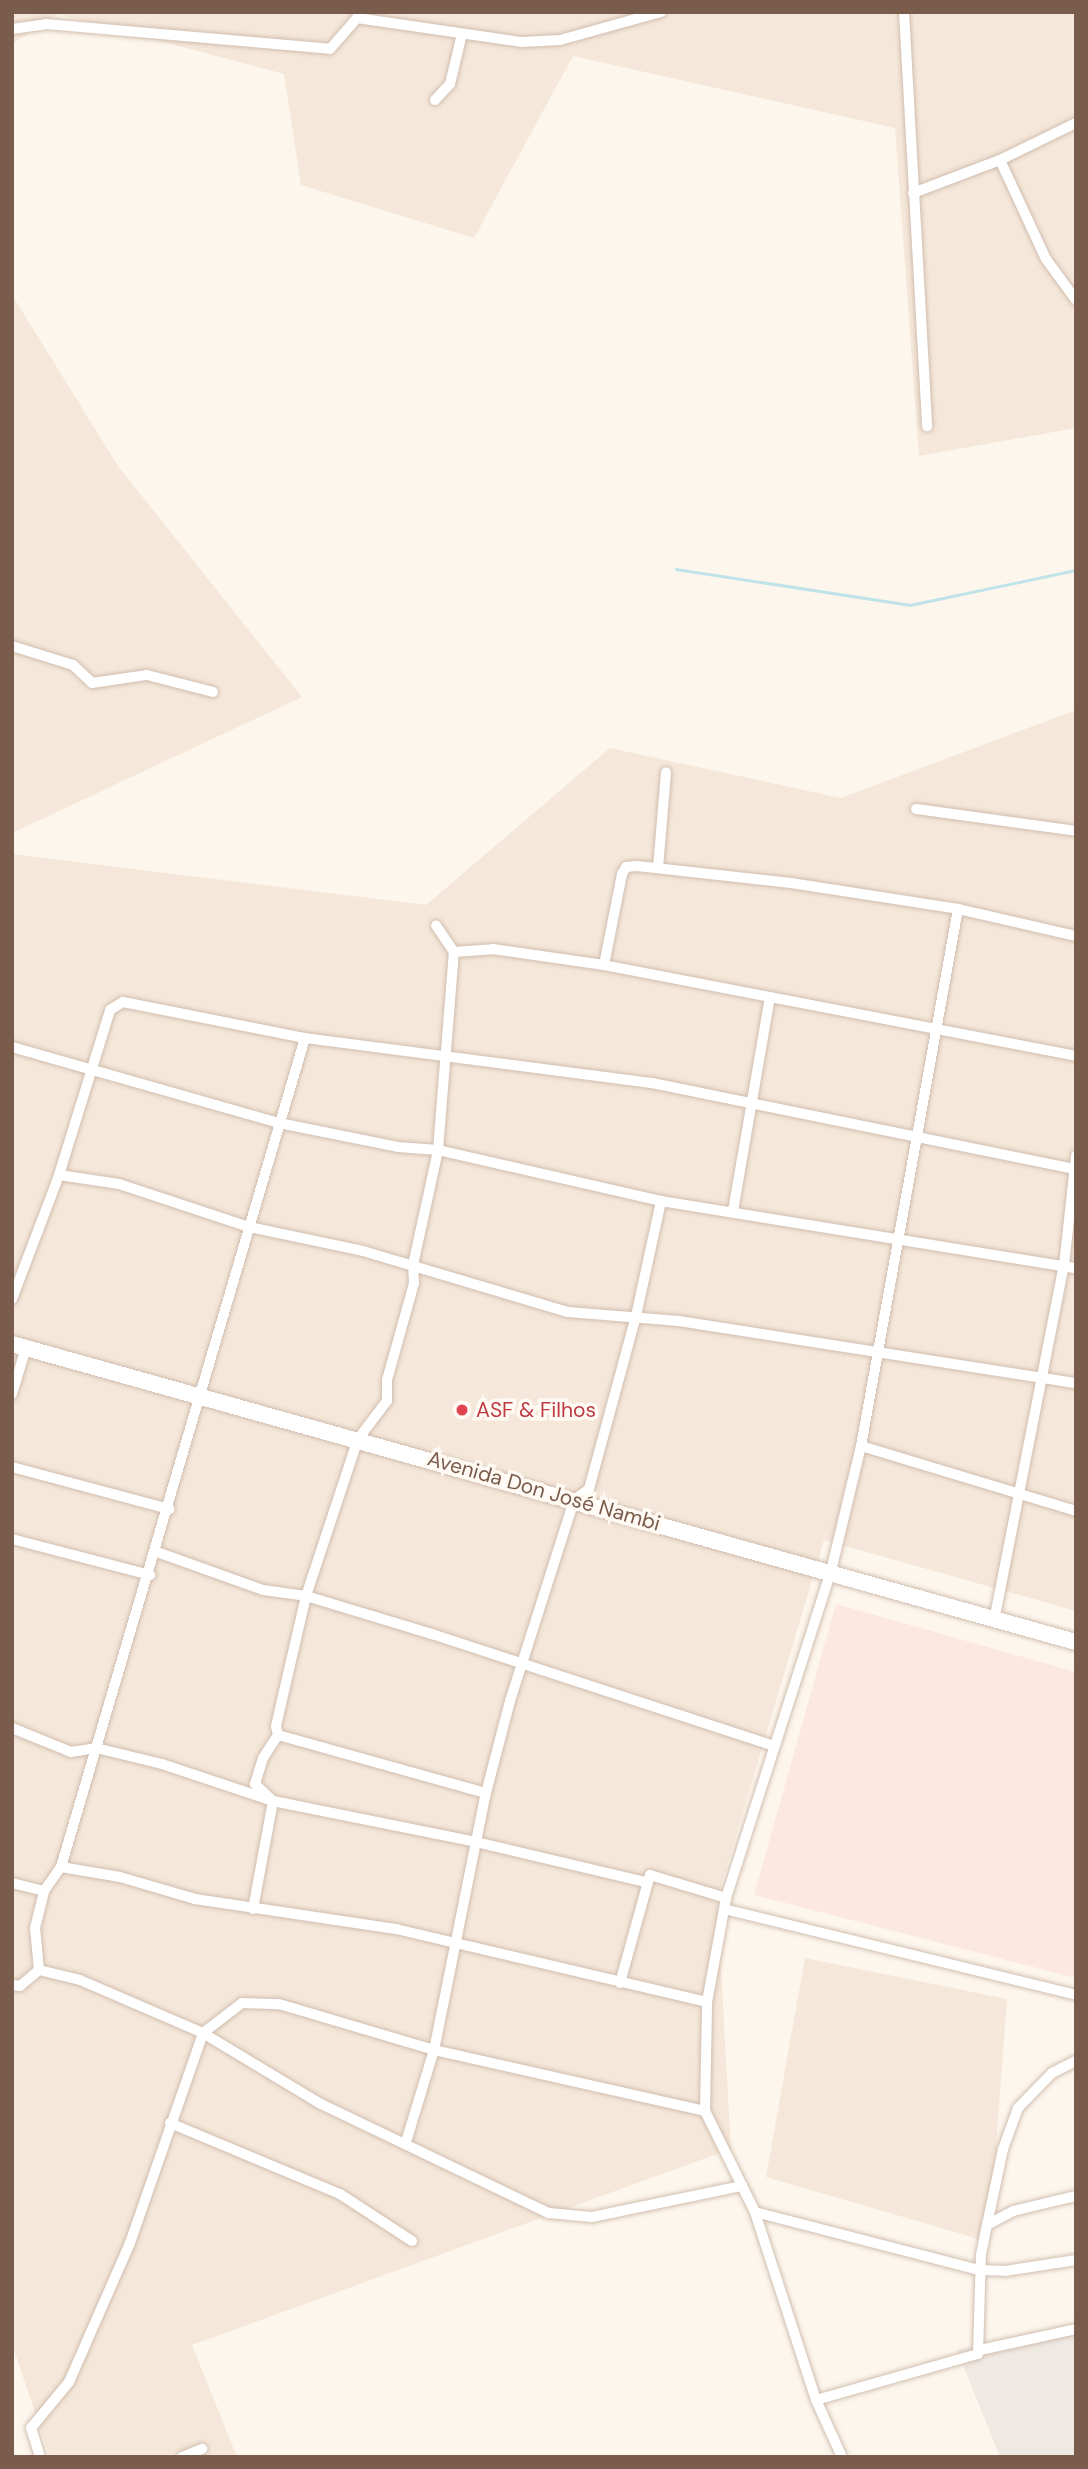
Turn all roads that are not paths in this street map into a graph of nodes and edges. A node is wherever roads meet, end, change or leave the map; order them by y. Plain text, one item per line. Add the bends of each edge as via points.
1 (661, 12) edge
2 (904, 12) edge
3 (48, 18) edge
4 (348, 18) edge
5 (12, 30) edge
6 (462, 34) junction
7 (435, 100) dead end
8 (1076, 123) edge
9 (1000, 160) junction
10 (913, 193) junction
11 (1076, 300) edge
12 (927, 426) dead end
13 (12, 646) edge
14 (213, 692) dead end
15 (666, 772) dead end
16 (916, 809) dead end
17 (1076, 831) edge
18 (658, 868) junction
19 (958, 909) junction
20 (436, 925) dead end
21 (1076, 936) edge
22 (454, 952) junction
23 (604, 965) junction
24 (770, 997) junction
25 (934, 1032) junction
26 (305, 1038) junction
27 (12, 1047) edge
28 (1076, 1056) edge
29 (444, 1057) junction
30 (91, 1066) junction
31 (750, 1102) junction
32 (279, 1123) junction
33 (916, 1135) junction
34 (438, 1150) junction
35 (1076, 1156) edge
36 (1075, 1169) edge
37 (59, 1175) junction
38 (661, 1201) junction
39 (733, 1211) junction
40 (249, 1227) junction
41 (895, 1242) junction
42 (413, 1265) junction
43 (1070, 1267) edge
44 (12, 1299) edge
45 (636, 1316) junction
46 (19, 1346) edge
47 (875, 1352) junction
48 (1041, 1379) junction
49 (1076, 1383) edge
50 (12, 1394) edge
51 (201, 1396) junction
52 (358, 1439) junction
53 (860, 1446) junction
54 (12, 1466) edge
55 (1019, 1494) junction
56 (574, 1500) junction
57 (169, 1508) junction
58 (1076, 1511) edge
59 (12, 1539) edge
60 (157, 1552) junction
61 (831, 1571) junction
62 (150, 1575) junction
63 (306, 1596) junction
64 (995, 1616) junction
65 (1076, 1642) edge
66 (521, 1663) junction
67 (12, 1728) edge
68 (278, 1735) junction
69 (774, 1746) junction
70 (96, 1748) junction
71 (486, 1793) junction
72 (273, 1801) junction
73 (476, 1842) junction
74 (61, 1867) junction
75 (645, 1882) junction
76 (12, 1883) edge
77 (44, 1891) junction
78 (725, 1904) junction
79 (253, 1909) junction
80 (454, 1944) junction
81 (39, 1969) junction
82 (620, 1983) junction
83 (12, 1985) edge
84 (1076, 1995) edge
85 (707, 2002) junction
86 (203, 2033) junction
87 (434, 2050) junction
88 (1076, 2061) edge
89 (705, 2111) junction
90 (170, 2123) junction
91 (406, 2142) junction
92 (742, 2186) junction
93 (1076, 2196) edge
94 (755, 2212) junction
95 (987, 2225) junction
96 (412, 2241) dead end
97 (1076, 2260) edge
98 (980, 2270) junction
99 (1076, 2329) edge
100 (980, 2350) junction
101 (817, 2400) junction
102 (202, 2449) dead end
103 (40, 2457) edge
104 (182, 2457) edge
105 (842, 2457) edge

1 - 6 street via 559,40 522,42
2 - 10 street
3 - 4 street via 330,49
3 - 5 street
4 - 6 street
6 - 7 street via 450,84
8 - 9 street
9 - 10 street
9 - 11 street via 1046,259
10 - 12 street
13 - 14 street via 73,665 92,683 110,677 157,676
15 - 18 street
16 - 17 street
18 - 19 street
18 - 23 street via 626,867 622,874
19 - 21 street
19 - 25 street
20 - 22 street
22 - 23 street via 493,949
22 - 29 street
23 - 24 street
24 - 25 street
24 - 31 street
25 - 28 street
25 - 33 street
26 - 29 street
26 - 30 street via 123,1002 110,1010
26 - 32 street
27 - 30 street
29 - 31 street via 652,1083
29 - 34 street
30 - 32 street
30 - 37 street
31 - 33 street
31 - 39 street
32 - 34 street via 398,1147
32 - 40 street
33 - 36 street
33 - 41 street
34 - 38 street
34 - 42 street
35 - 36 street
36 - 43 street
37 - 40 street via 119,1184
37 - 44 street
38 - 39 street
38 - 45 street
39 - 41 street
40 - 42 street
40 - 51 street
41 - 43 street
41 - 47 street
42 - 45 street via 568,1312
42 - 52 street via 414,1283 387,1380 387,1401
43 - 48 street
45 - 47 street
45 - 56 street via 589,1489
46 - 50 street
46 - 51 street, Avenida Don José Nambi
47 - 48 street
47 - 53 street
48 - 49 street
48 - 55 street
51 - 52 street, Avenida Don José Nambi
51 - 57 street
52 - 56 street, Avenida Don José Nambi
52 - 63 street
53 - 55 street
53 - 61 street
54 - 57 street
55 - 58 street
55 - 64 street
56 - 61 street, Avenida Don José Nambi
56 - 66 street
57 - 60 street
59 - 62 street
60 - 62 street
60 - 63 street via 263,1590
61 - 64 street, Avenida Don José Nambi
61 - 69 street
62 - 70 street
63 - 66 street
63 - 68 street via 275,1726
64 - 65 street, Avenida Don José Nambi
66 - 69 street
66 - 71 street
67 - 70 street via 71,1752
68 - 71 street
68 - 72 street via 263,1758 255,1784
69 - 78 street
70 - 72 street
70 - 74 street
71 - 73 street
72 - 73 street
72 - 79 street
73 - 75 street
73 - 80 street
74 - 77 street
74 - 79 street
75 - 78 street via 650,1875
75 - 82 street
76 - 77 street
77 - 81 street via 35,1928
78 - 84 street
78 - 85 street
79 - 80 street via 396,1929
80 - 82 street
80 - 87 street
81 - 83 street via 20,1986
81 - 86 street via 80,1980
82 - 85 street
85 - 89 street
86 - 87 street via 242,2003 257,2001
86 - 90 street
86 - 91 street via 319,2103
87 - 89 street
87 - 91 street
88 - 95 street via 1052,2073 1018,2108 1005,2139
89 - 92 street
90 - 96 street via 340,2194
90 - 103 street via 130,2243 69,2382 31,2428
91 - 92 street via 565,2217 592,2217
92 - 94 street
93 - 95 street via 1013,2211
94 - 98 street
94 - 101 street
95 - 98 street
97 - 98 street via 1005,2271
98 - 100 street
99 - 100 street
100 - 101 street via 969,2359
101 - 105 street
102 - 104 street

